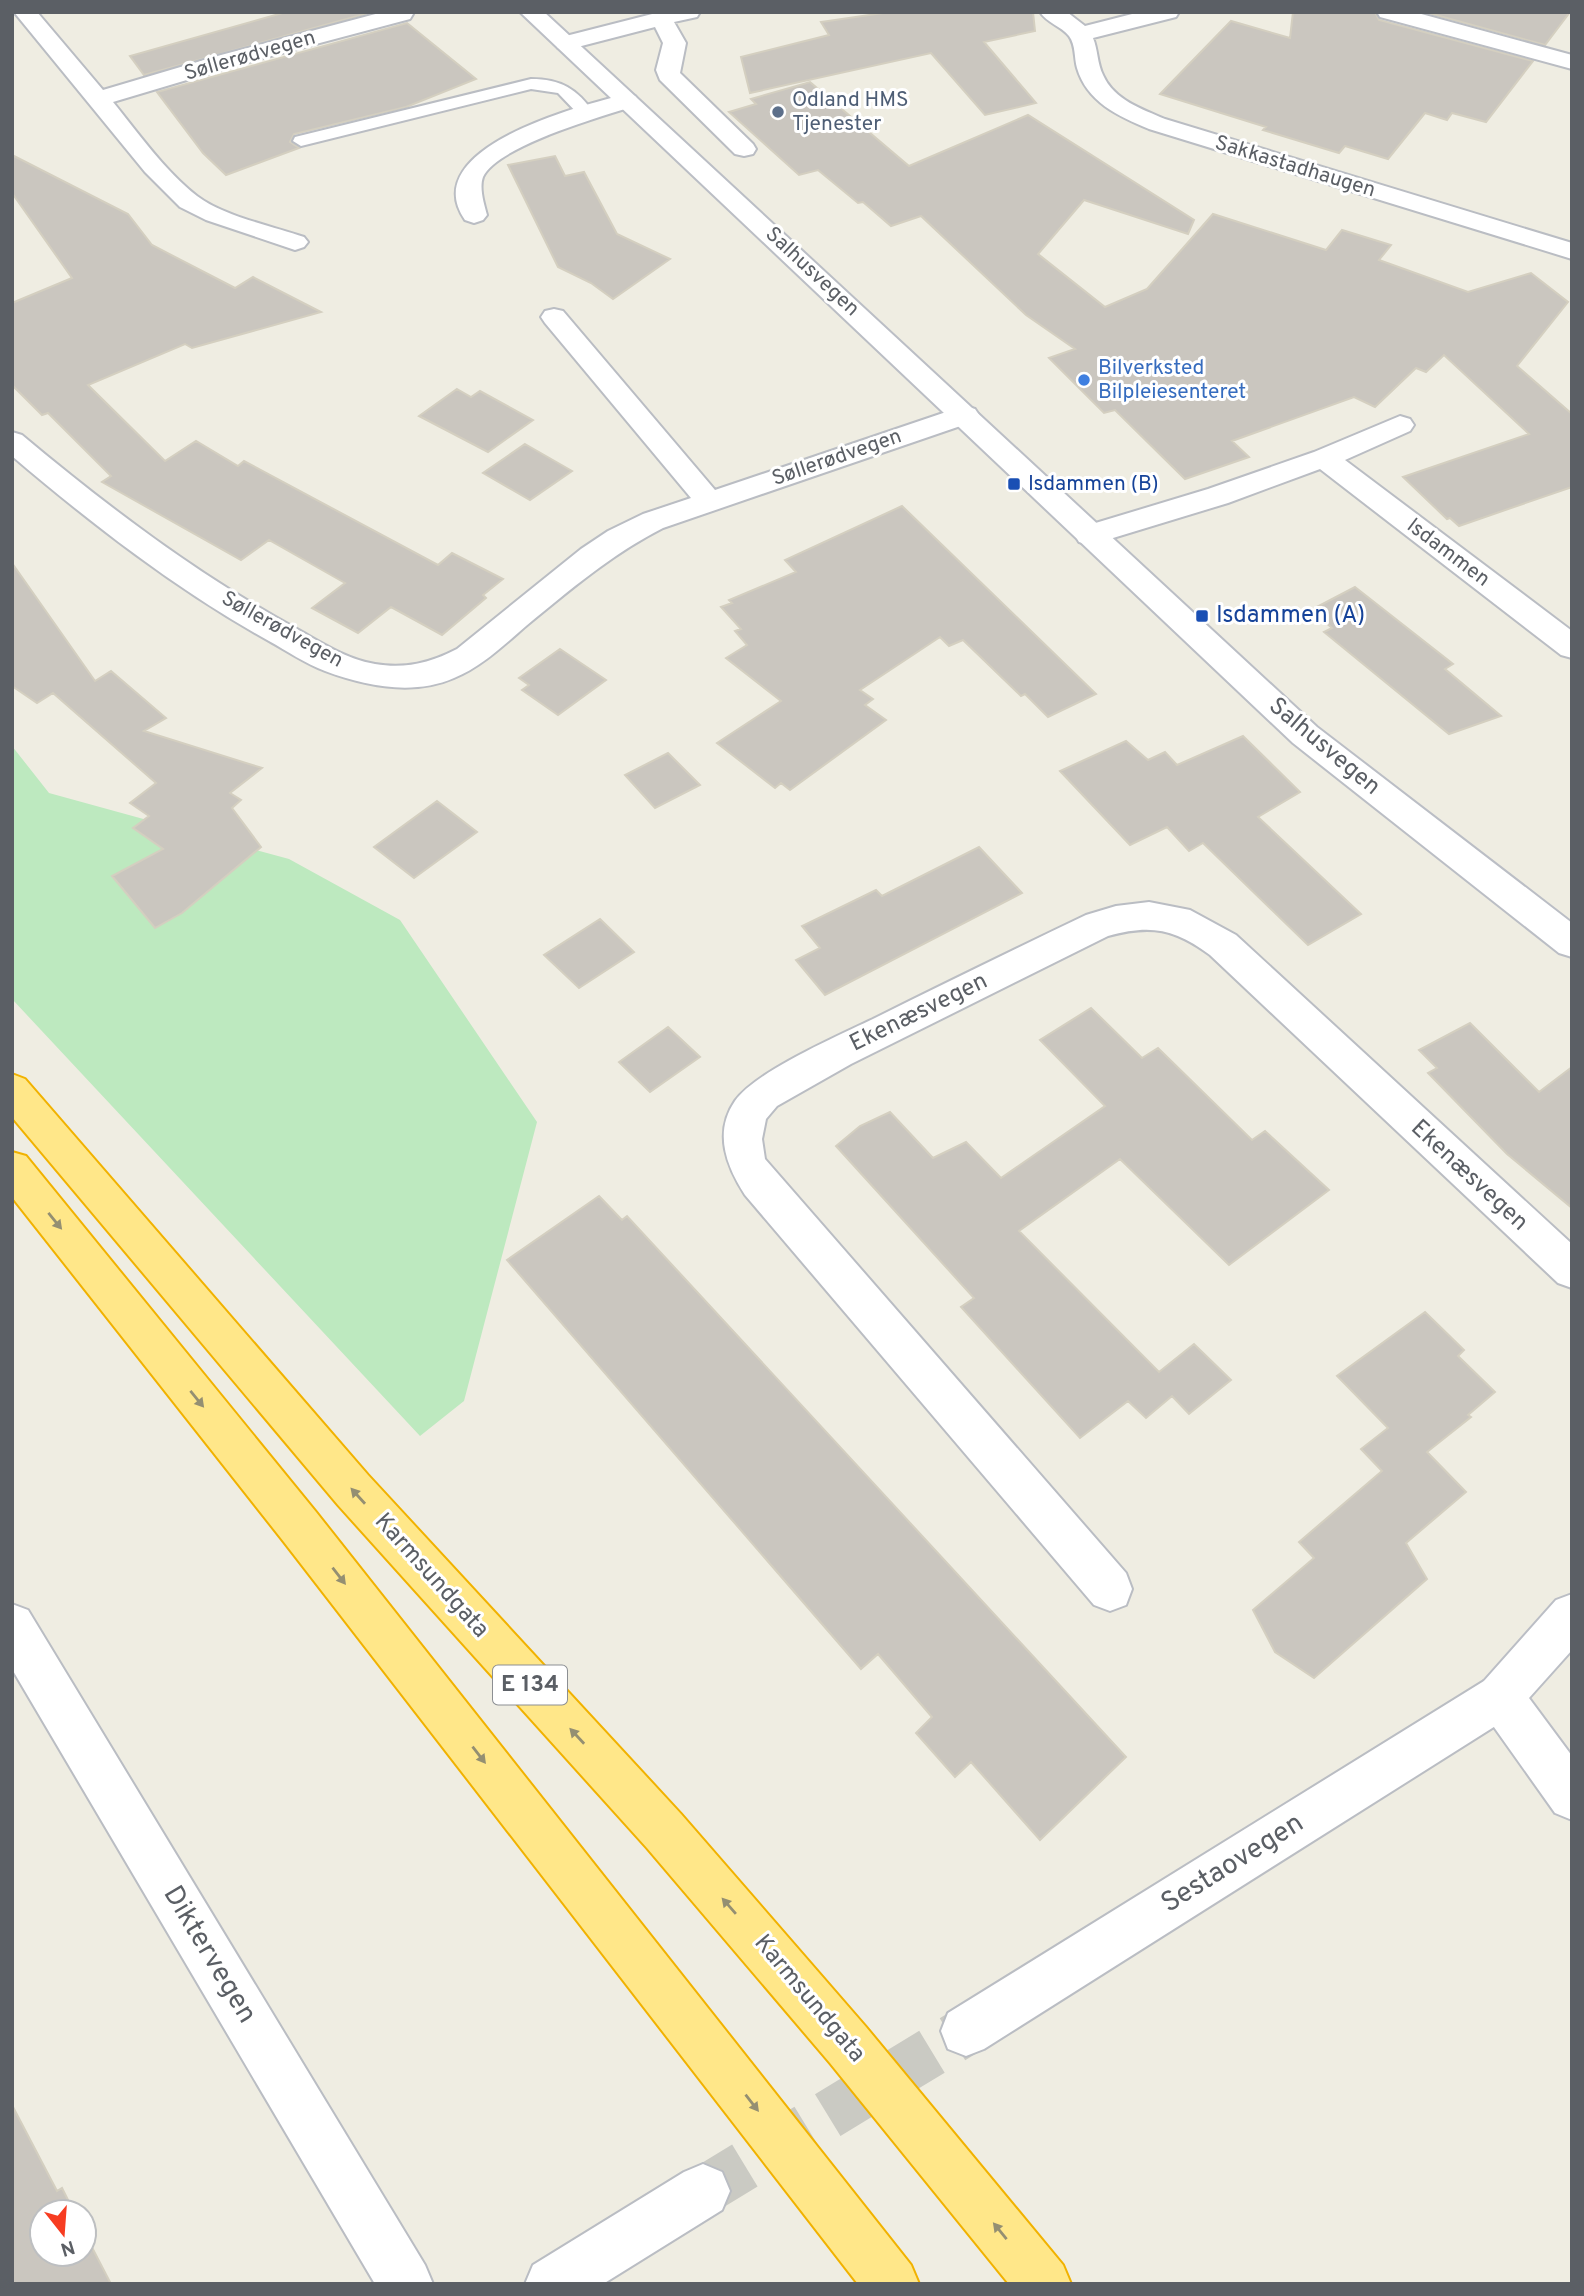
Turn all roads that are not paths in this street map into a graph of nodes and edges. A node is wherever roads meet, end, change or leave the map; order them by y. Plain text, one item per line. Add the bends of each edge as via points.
1 (531, 12) edge
2 (689, 12) edge
3 (1051, 12) edge
4 (1168, 12) edge
5 (1388, 12) edge
6 (402, 14) dead end
7 (39, 16) edge
8 (660, 19) junction
9 (1081, 34) junction
10 (566, 43) junction
11 (1572, 62) edge
12 (99, 99) junction
13 (627, 101) junction
14 (586, 113) junction
15 (301, 141) dead end
16 (744, 149) dead end
17 (474, 215) dead end
18 (295, 242) dead end
19 (1566, 247) edge
20 (554, 317) dead end
21 (965, 415) junction
22 (1400, 425) dead end
23 (20, 449) edge
24 (1324, 458) junction
25 (709, 501) junction
26 (1090, 534) junction
27 (1572, 648) edge
28 (1572, 943) edge
29 (12, 1090) edge
30 (12, 1168) edge
31 (1572, 1270) edge
32 (1110, 1589) dead end
33 (1572, 1616) edge
34 (12, 1626) edge
35 (1500, 1697) junction
36 (1572, 1796) edge
37 (966, 2031) tunnel mouth
38 (703, 2191) tunnel mouth
39 (407, 2284) edge
40 (552, 2284) edge
41 (892, 2284) edge
42 (1044, 2284) edge

1 - 10 street, Salhusvegen
2 - 8 street
3 - 9 street
4 - 9 street
5 - 11 street
6 - 12 street, Søllerødvegen
7 - 12 street
8 - 10 street
8 - 16 street via 674,39 668,75
9 - 19 street, Sakkastadhaugen via 1088,68 1098,87 1121,108 1157,124
10 - 13 street, Salhusvegen
12 - 18 street via 189,202
13 - 14 street
13 - 21 street, Salhusvegen
14 - 15 lane via 560,87 530,84
14 - 17 street via 520,140 475,169 469,191
20 - 25 street
21 - 25 street, Søllerødvegen
21 - 26 street, Salhusvegen
22 - 24 street
23 - 25 street, Søllerødvegen via 82,500 250,617 334,663 375,675 410,677 442,670 468,657 619,538
24 - 26 street
24 - 27 street, Isdammen
26 - 28 street, Salhusvegen via 1305,735
42 -> 29 highway, Karmsundgata / E 134 via 849,2045 664,1831 353,1490
30 -> 41 highway via 300,1527
31 - 32 street, Ekenæsvegen via 1223,945 1200,927 1177,918 1124,917 1098,925 838,1053 764,1095 748,1114 743,1139 746,1163 759,1183
33 - 35 street, Sestaovegen
34 - 39 street, Diktervegen
35 - 36 street
35 - 37 street, Sestaovegen
38 - 40 street

